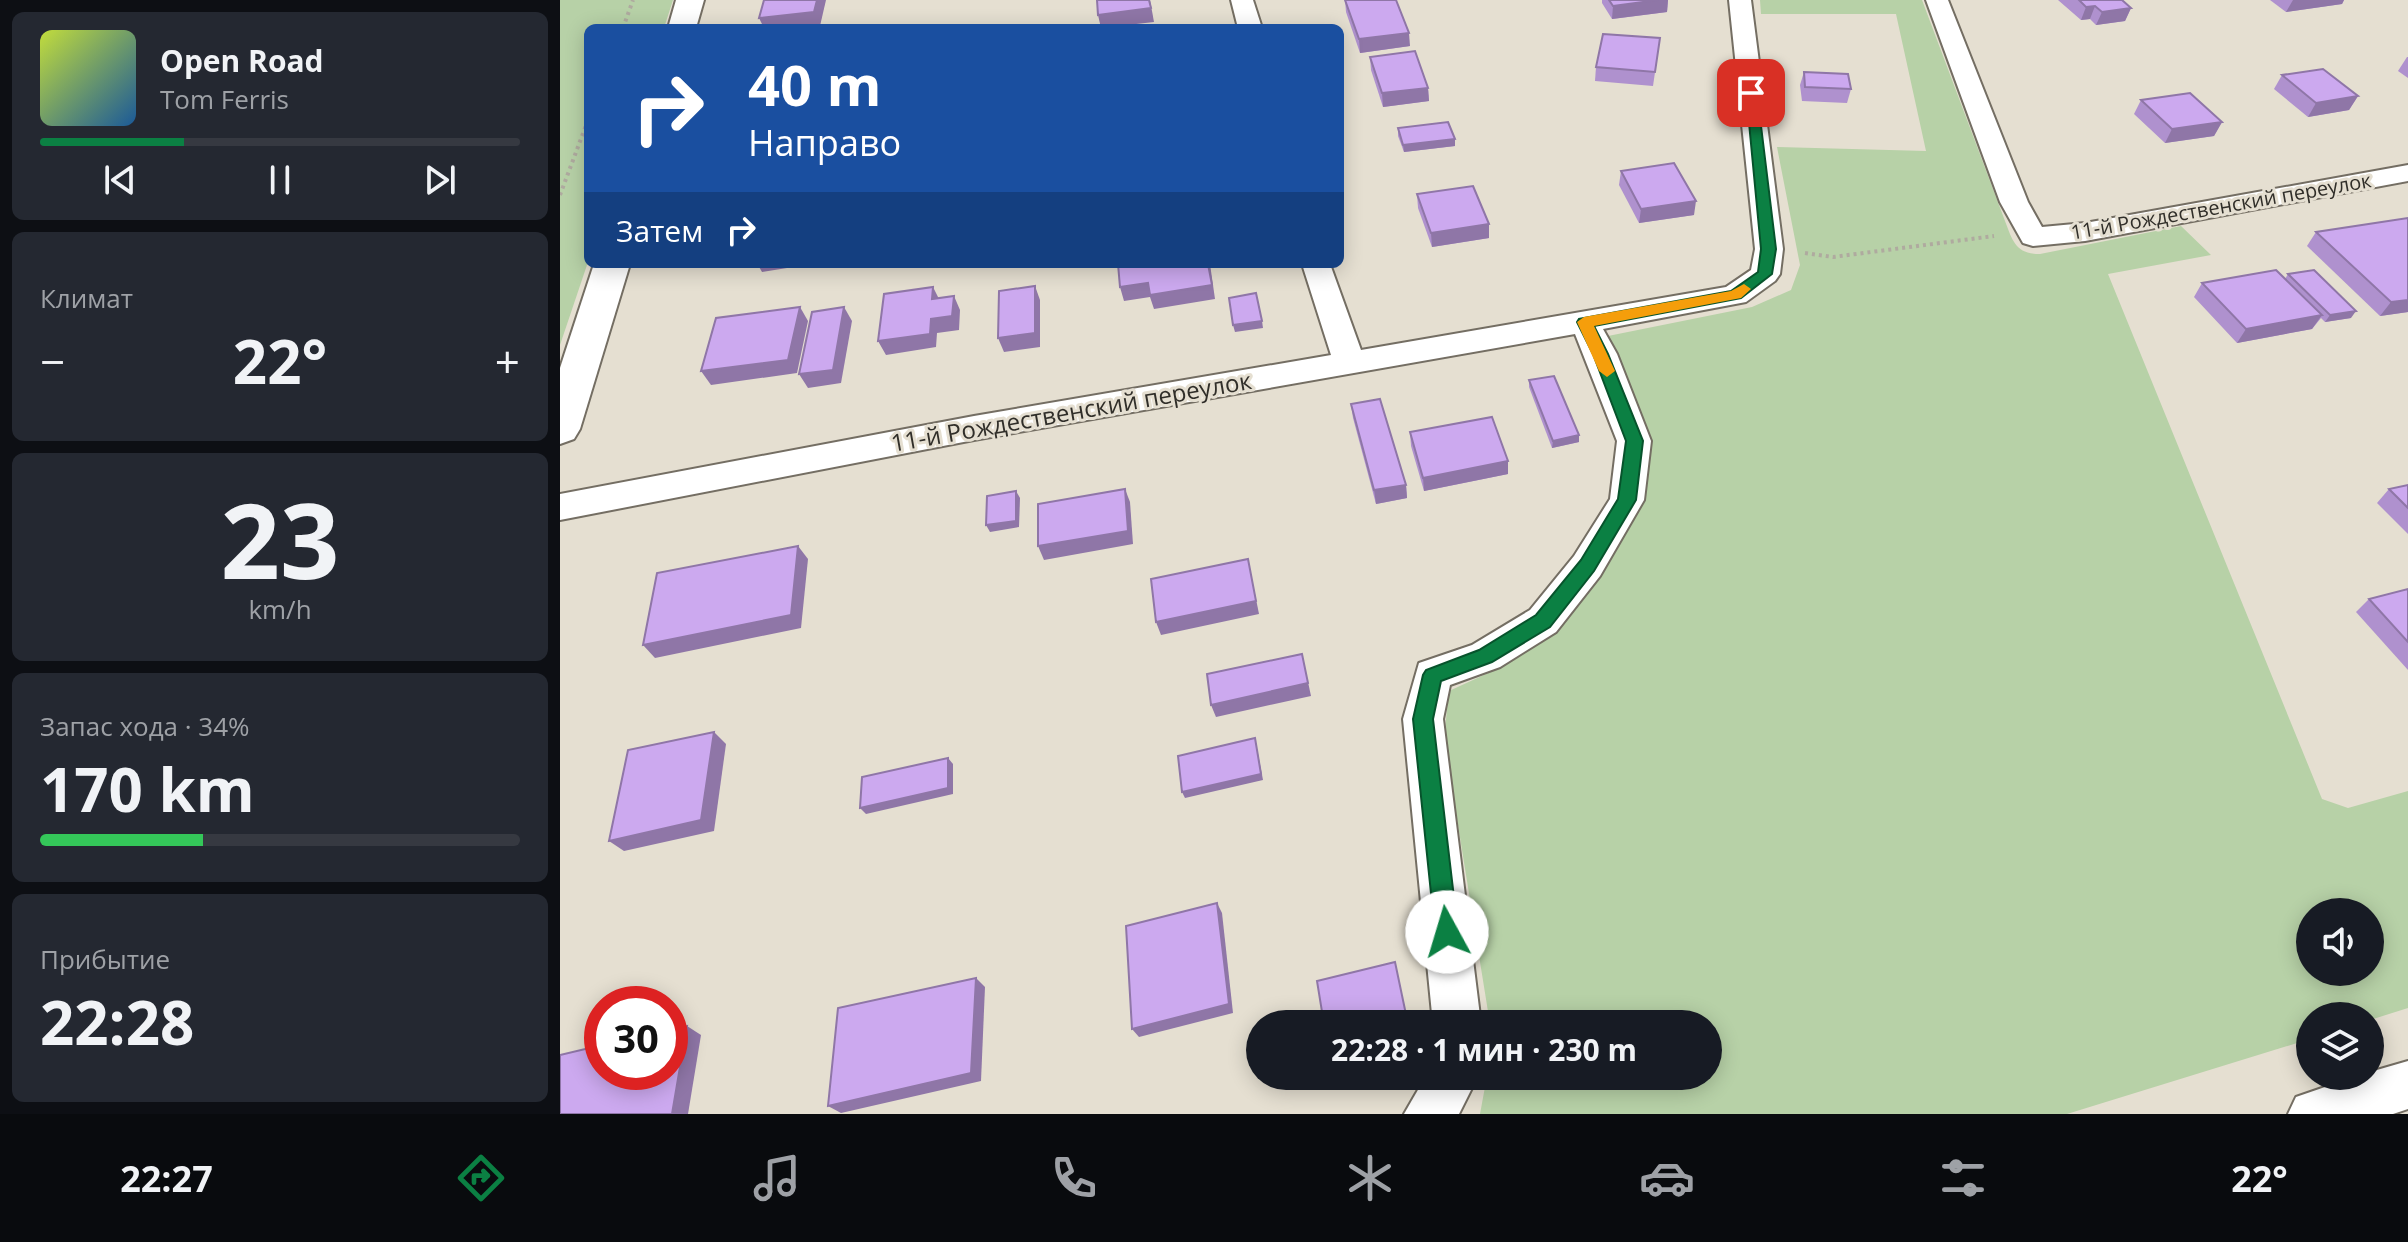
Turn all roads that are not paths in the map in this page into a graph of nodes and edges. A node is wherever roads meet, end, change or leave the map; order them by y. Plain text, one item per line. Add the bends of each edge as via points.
1 (690, 0) edge
2 (1242, 0) edge
3 (1740, 0) edge
4 (1937, 0) edge
5 (683, 24) edge
6 (1249, 24) edge
7 (2408, 173) edge
8 (611, 268) edge
9 (1317, 268) edge
10 (1584, 322) junction
11 (1349, 361) junction
12 (560, 429) edge
13 (560, 507) edge
14 (1455, 1010) edge
15 (2408, 1085) edge
16 (1447, 1090) edge
17 (1429, 1114) edge
18 (2313, 1114) edge

1 - 5 street
2 - 6 street
3 - 10 street, 11-й Рождественский переулок via 1769,249 1765,274 1735,295
4 - 7 street, 11-й Рождественский переулок via 2014,202 2033,237
8 - 12 street
9 - 11 street
10 - 11 street, 11-й Рождественский переулок
10 - 14 street via 1634,441 1627,500 1587,566 1543,621 1486,656 1433,675 1423,719
11 - 13 street, 11-й Рождественский переулок
15 - 18 street
16 - 17 street

